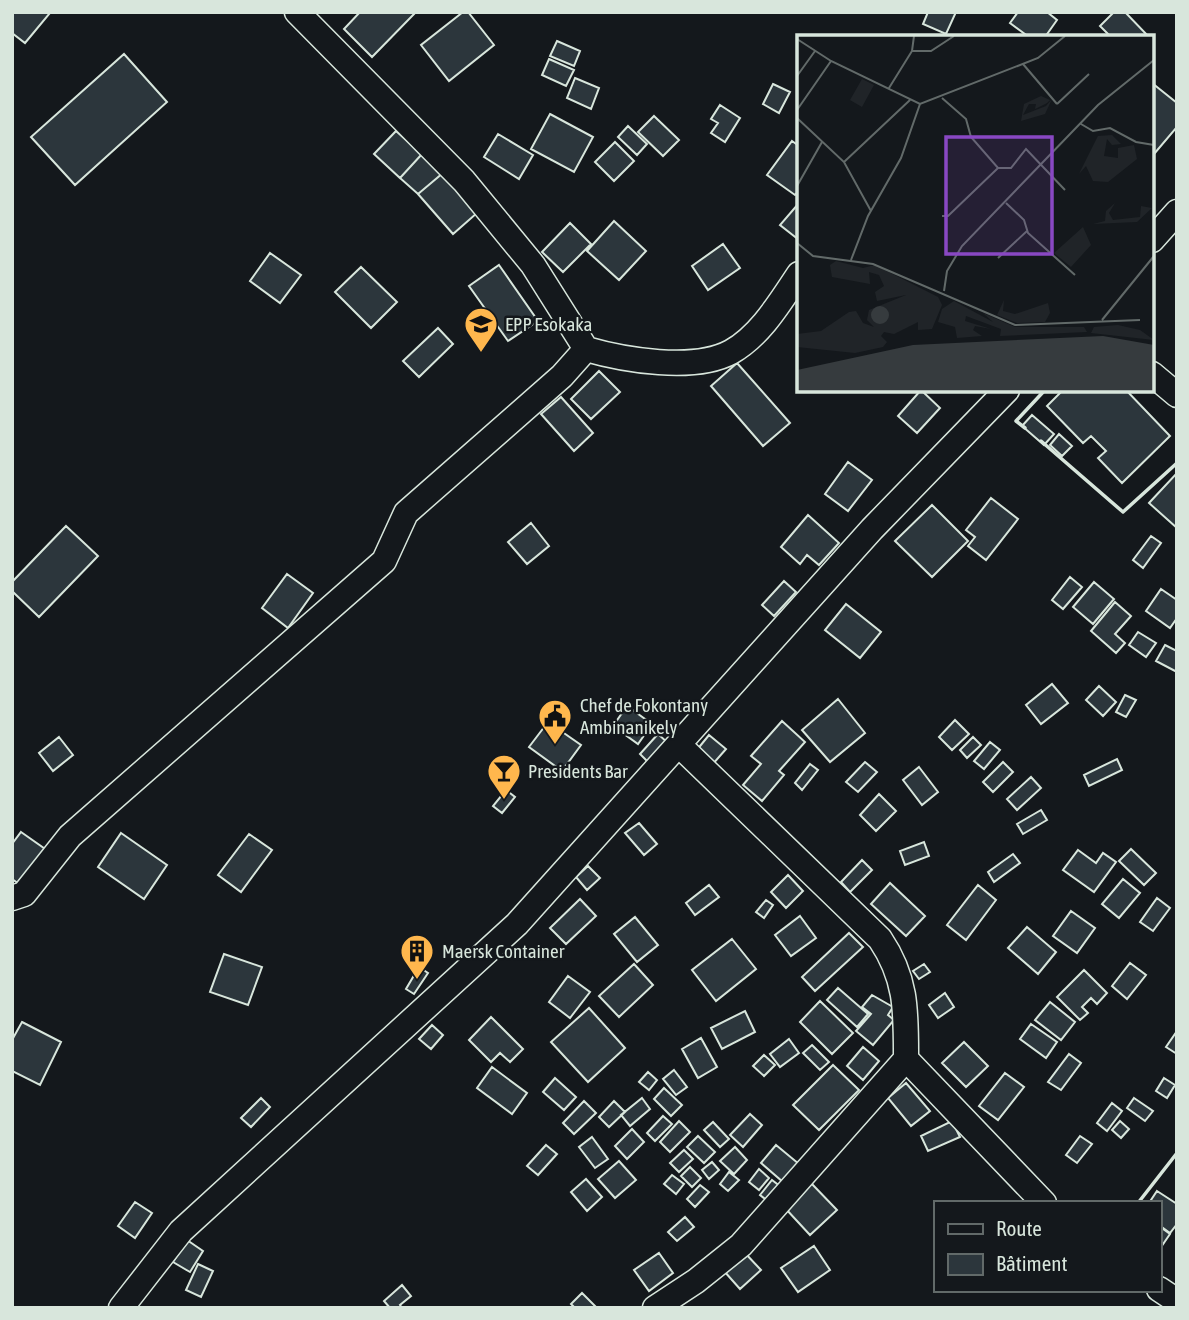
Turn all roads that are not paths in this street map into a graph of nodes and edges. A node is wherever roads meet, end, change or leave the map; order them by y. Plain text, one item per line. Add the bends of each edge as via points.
1 (297, 12) edge
2 (1177, 212) edge
3 (1154, 238) edge
4 (797, 277) edge
5 (586, 349) junction
6 (1154, 376) edge
7 (1005, 392) edge
8 (1177, 395) edge
9 (679, 745) junction
10 (12, 898) edge
11 (906, 1059) junction
12 (1042, 1201) edge
13 (1161, 1290) edge
14 (1177, 1301) edge
15 (121, 1308) edge
16 (655, 1308) edge

1 - 5 street via 464,181 533,265
2 - 3 street
4 - 5 street via 768,320 731,352 657,362
5 - 10 street via 562,376 406,513 384,561 69,836 24,894
6 - 8 street
7 - 9 street via 872,529
9 - 11 street via 880,939 896,963 904,991
9 - 15 street via 517,923 181,1231
11 - 12 street
11 - 16 street via 741,1245
13 - 14 street

